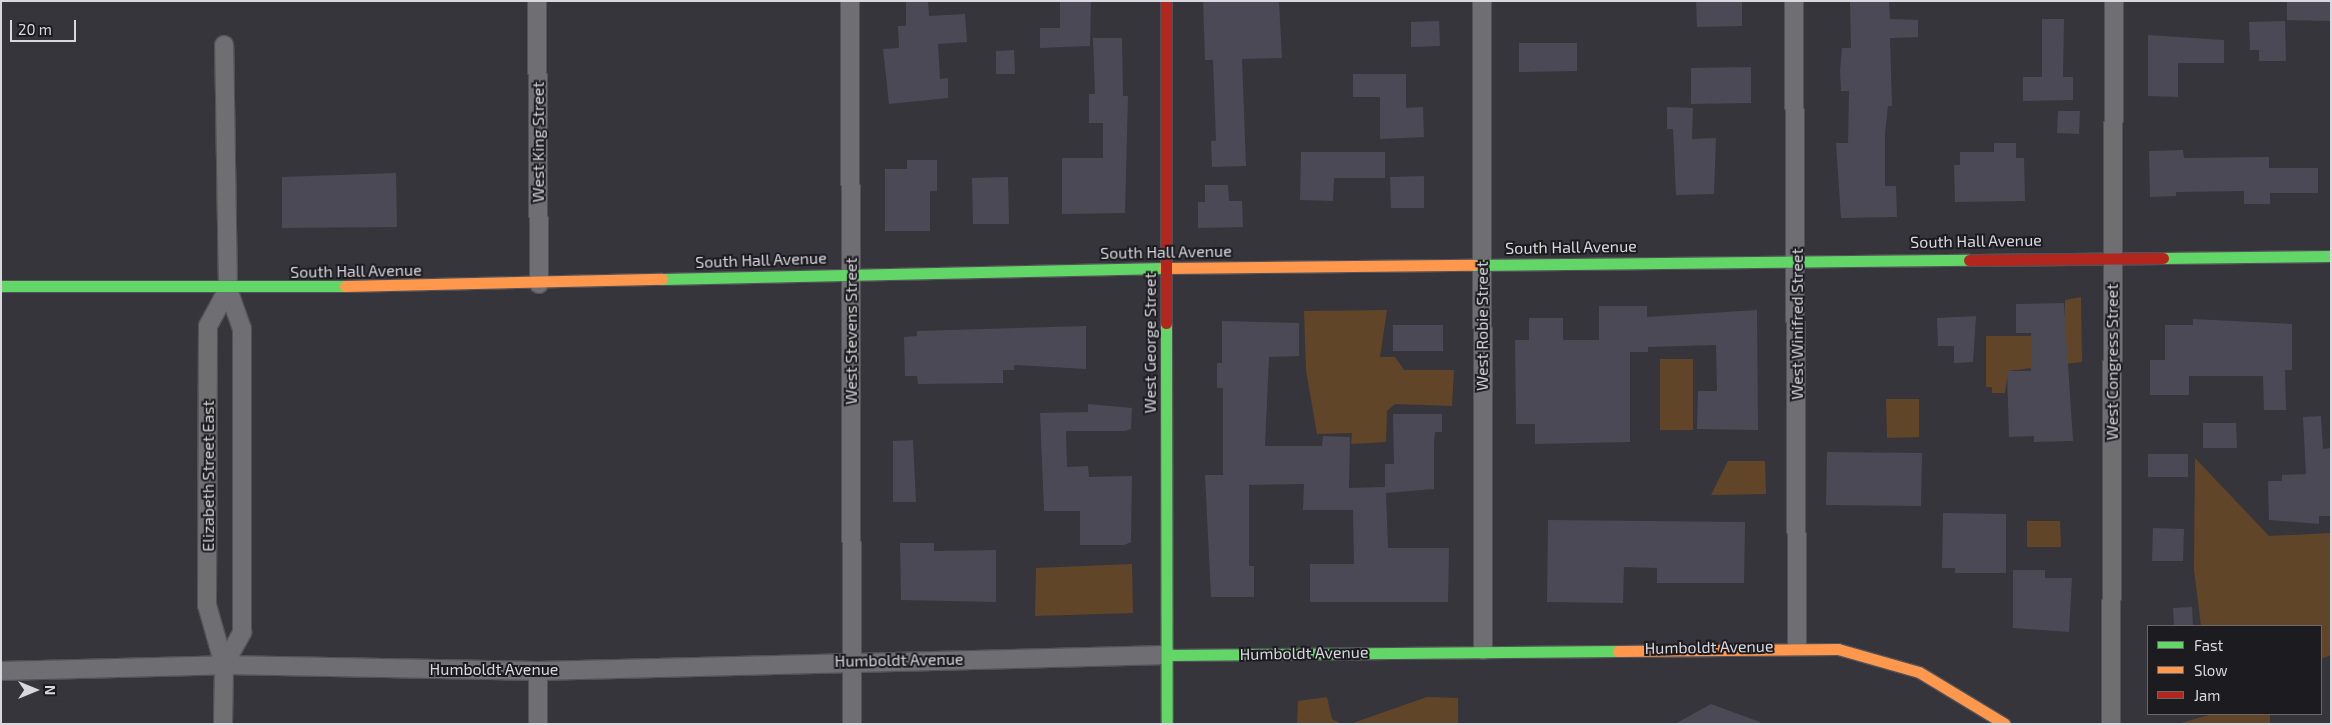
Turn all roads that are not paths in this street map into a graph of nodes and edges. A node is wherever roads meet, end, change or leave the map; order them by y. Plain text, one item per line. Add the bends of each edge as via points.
1 (537, 1) edge
2 (850, 1) edge
3 (1166, 1) edge
4 (1482, 1) edge
5 (1794, 1) edge
6 (2114, 1) edge
7 (224, 45) dead end
8 (2112, 256) junction
9 (2331, 256) edge
10 (1796, 260) junction
11 (1482, 264) junction
12 (1166, 268) junction
13 (850, 273) junction
14 (540, 284) junction
15 (1, 286) edge
16 (228, 289) junction
17 (1797, 646) junction
18 (1483, 650) junction
19 (1167, 654) junction
20 (852, 660) junction
21 (224, 665) junction
22 (1, 671) edge
23 (538, 671) junction
24 (223, 724) edge
25 (538, 724) edge
26 (852, 724) edge
27 (1167, 724) edge
28 (2004, 724) edge
29 (2111, 724) edge

1 - 14 street, West King Street
2 - 13 street, West Stevens Street
3 - 12 street, West George Street
4 - 11 street, West Robie Street
5 - 10 street, West Winifred Street
6 - 8 street, West Congress Street
7 - 16 street, Elizabeth Street East
8 - 9 street, South Hall Avenue
8 - 10 street, South Hall Avenue
8 - 29 street, West Congress Street
10 - 11 street, South Hall Avenue
10 - 17 street, West Winifred Street
11 - 12 street, South Hall Avenue
11 - 18 street, West Robie Street
12 - 13 street, South Hall Avenue
12 - 19 street, West George Street
13 - 14 street, South Hall Avenue
13 - 20 street, West Stevens Street
14 - 16 street, South Hall Avenue
15 - 16 street, South Hall Avenue
16 - 21 street, Elizabeth Street East via 242,330 242,632
16 - 21 street, Elizabeth Street East via 208,326 207,605
17 - 18 street, Humboldt Avenue
17 - 28 street, Humboldt Avenue via 1848,650 1904,666 1938,681
18 - 19 street, Humboldt Avenue
19 - 20 street, Humboldt Avenue
19 - 27 street, West George Street
20 - 23 street, Humboldt Avenue
20 - 26 street, West Stevens Street
21 - 22 street, Humboldt Avenue
21 - 23 street, Humboldt Avenue
21 - 24 street, Elizabeth Street East
23 - 25 street

